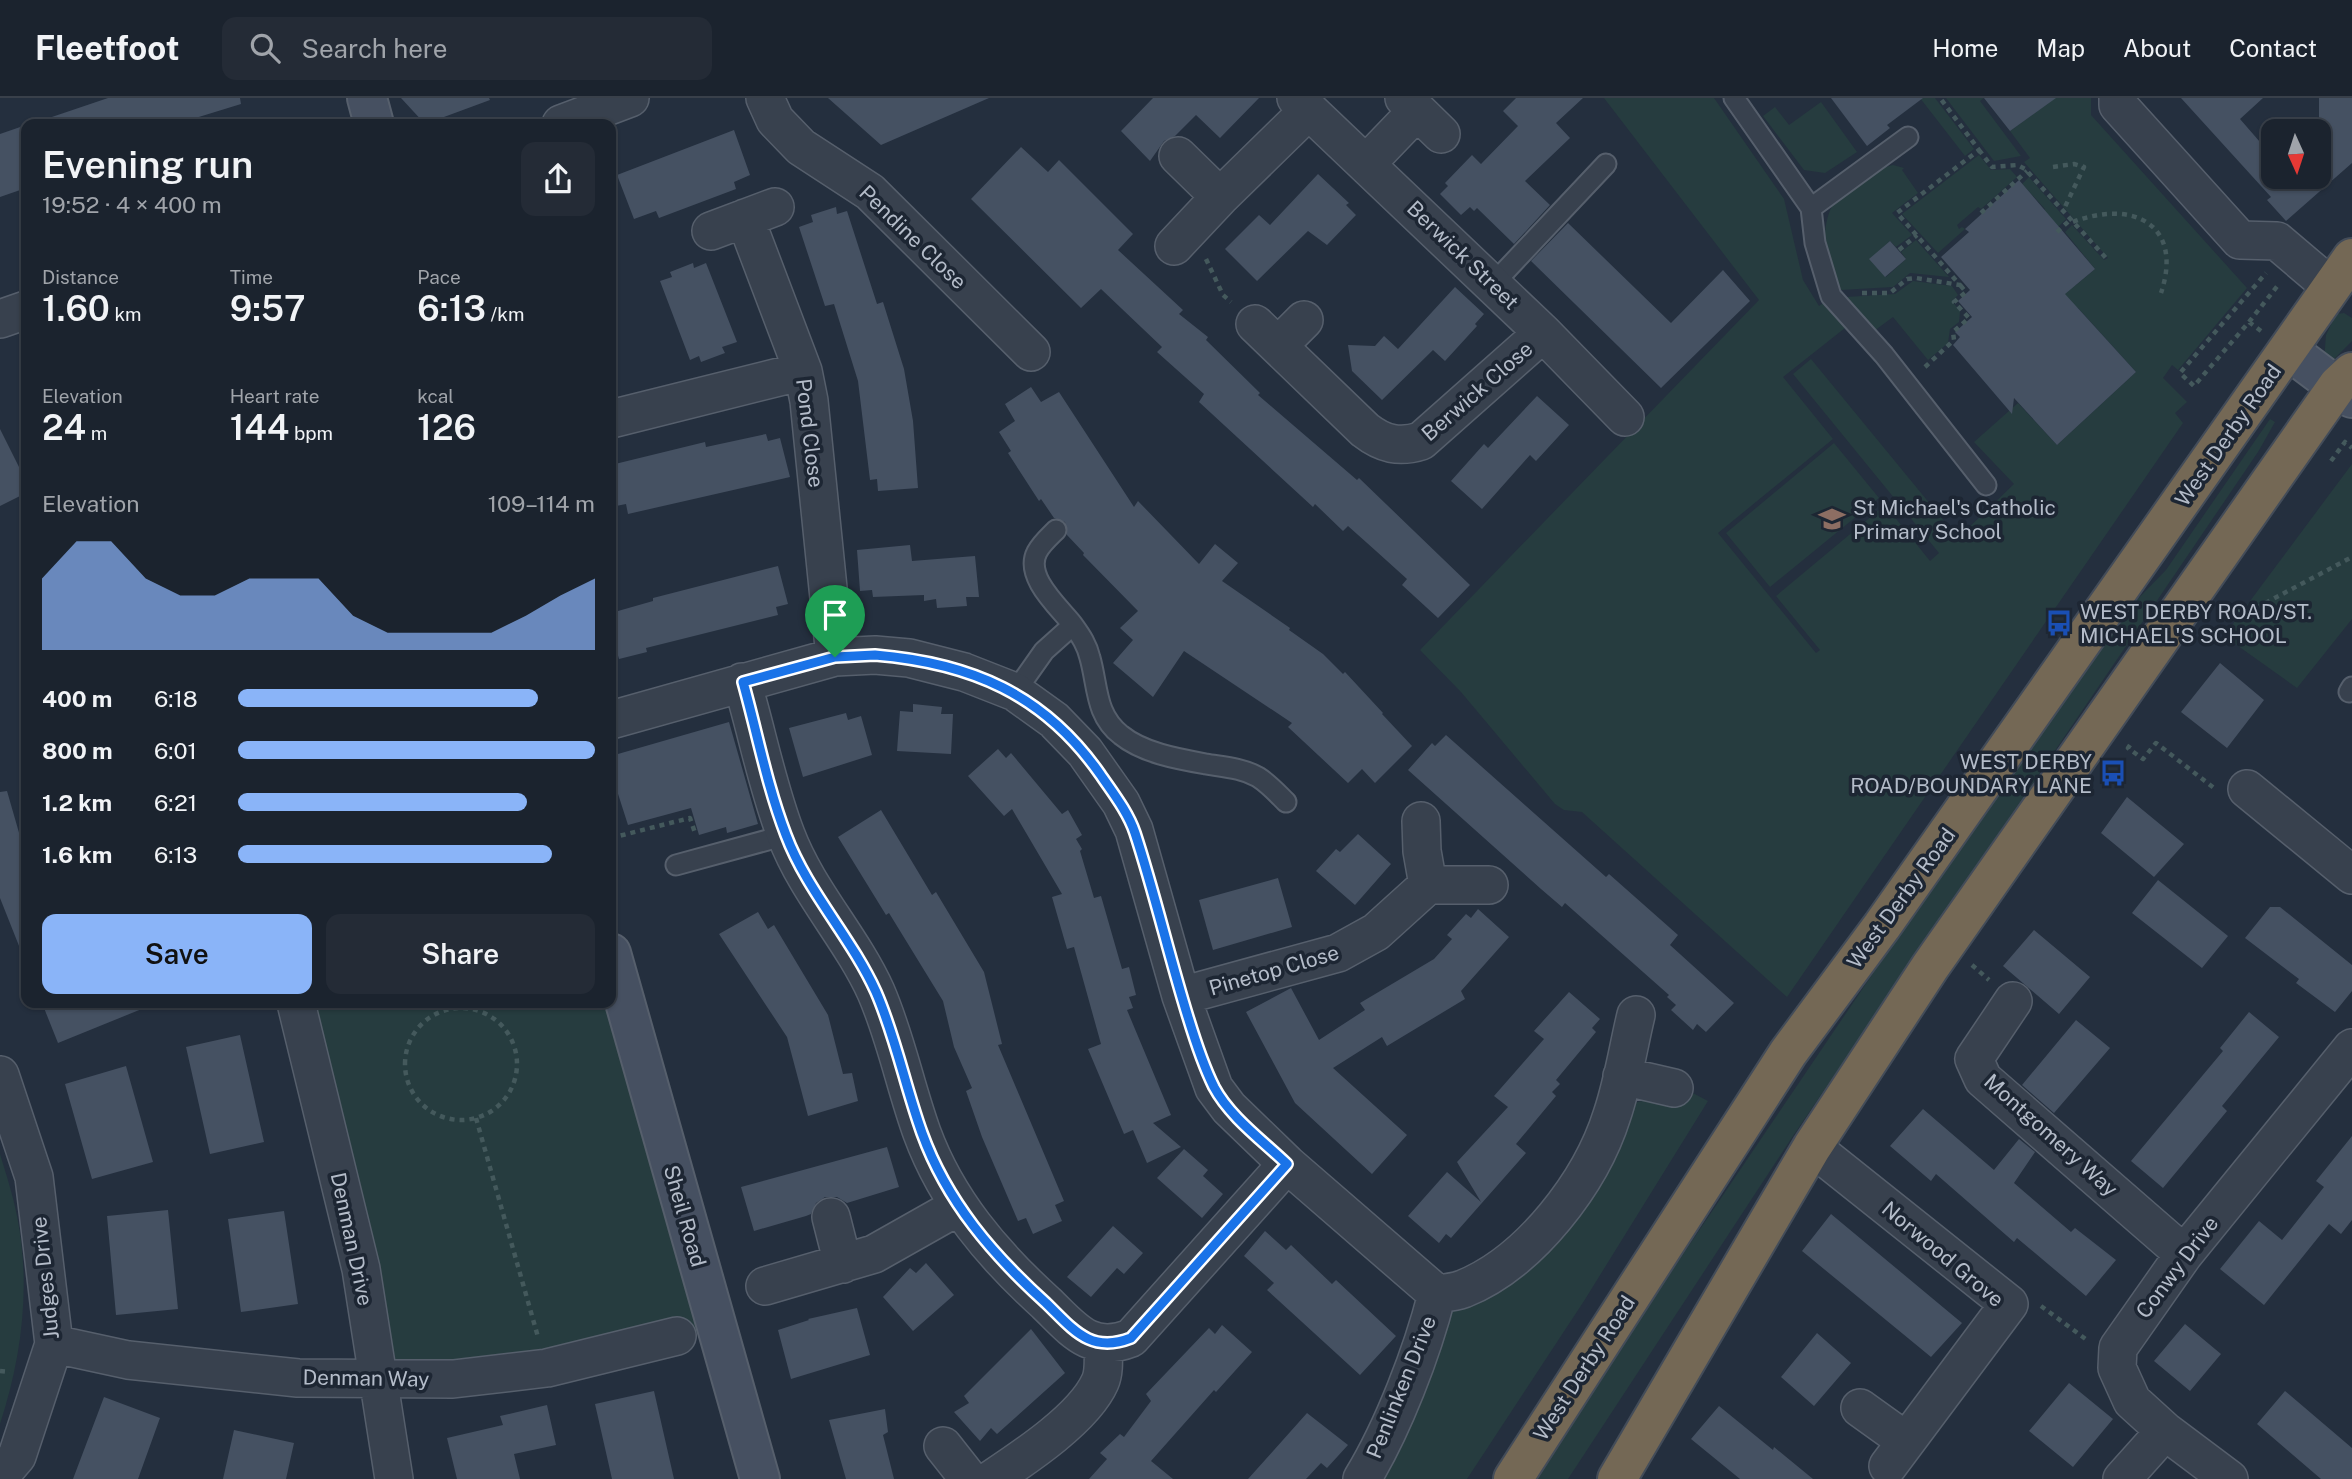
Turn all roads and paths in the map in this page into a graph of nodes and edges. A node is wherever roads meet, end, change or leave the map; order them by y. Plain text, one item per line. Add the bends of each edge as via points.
1 (367, 98) edge
2 (765, 98) edge
3 (1734, 98) edge
4 (1940, 98) edge
5 (2118, 98) edge
6 (608, 102) edge
7 (1303, 104) edge
8 (1420, 115) edge
9 (373, 119) edge
10 (572, 119) edge
11 (1908, 137) dead end
12 (1979, 150) junction
13 (1178, 156) dead end
14 (1367, 163) junction
15 (1606, 164) dead end
16 (2053, 167) dead end
17 (2027, 171) junction
18 (1220, 197) junction
19 (1811, 208) junction
20 (2063, 211) junction
21 (1980, 212) dead end
22 (2072, 221) junction
23 (711, 231) dead end
24 (2057, 232) dead end
25 (1917, 235) junction
26 (1180, 239) joint
27 (1899, 250) dead end
28 (2106, 258) dead end
29 (2268, 271) dead end
30 (2341, 272) edge
31 (2281, 282) dead end
32 (1493, 284) junction
33 (1960, 285) junction
34 (1853, 293) dead end
35 (2161, 293) dead end
36 (1304, 320) dead end
37 (2249, 322) junction
38 (1544, 333) junction
39 (1267, 335) junction
40 (2288, 350) junction
41 (1031, 352) dead end
42 (803, 371) junction
43 (1906, 384) junction
44 (2347, 385) edge
45 (1625, 417) dead end
46 (616, 418) edge
47 (1986, 485) dead end
48 (1056, 530) dead end
49 (2352, 558) edge
50 (2227, 607) dead end
51 (1073, 625) junction
52 (835, 657) junction
53 (743, 682) junction
54 (1015, 692) junction
55 (616, 719) edge
56 (2136, 737) dead end
57 (2247, 789) joint
58 (1286, 802) dead end
59 (1422, 821) dead end
60 (786, 835) junction
61 (616, 837) edge
62 (702, 858) junction
63 (676, 865) dead end
64 (2352, 875) edge
65 (1428, 885) junction
66 (1489, 885) dead end
67 (1947, 943) junction
68 (616, 971) edge
69 (1181, 996) junction
70 (2013, 1001) joint
71 (297, 1008) edge
72 (447, 1010) joint
73 (1636, 1016) dead end
74 (2352, 1048) edge
75 (0, 1075) edge
76 (1622, 1076) junction
77 (1674, 1088) dead end
78 (476, 1118) junction
79 (1812, 1147) junction
80 (1287, 1164) junction
81 (959, 1206) junction
82 (831, 1217) dead end
83 (2184, 1254) junction
84 (843, 1264) junction
85 (765, 1286) dead end
86 (1437, 1294) junction
87 (2031, 1297) dead end
88 (677, 1336) dead end
89 (54, 1344) junction
90 (1103, 1344) junction
91 (2097, 1346) dead end
92 (547, 1368) junction
93 (379, 1380) junction
94 (1860, 1409) dead end
95 (2165, 1431) junction
96 (943, 1446) dead end
97 (0, 1476) edge
98 (394, 1479) edge
99 (760, 1479) edge
100 (969, 1479) edge
101 (992, 1479) edge
102 (1362, 1479) edge
103 (1513, 1479) edge
104 (1617, 1479) edge
105 (2122, 1479) edge
106 (2229, 1479) edge

1 - 9 main road
2 - 41 street, Pendine Close via 775,120 801,148 870,192
3 - 19 lane
4 - 12 path
5 - 30 street via 2118,105 2239,240 2277,241
6 - 10 street
7 - 14 street, Berwick Street
7 - 18 street
8 - 14 street
11 - 19 lane
12 - 17 path via 1992,167 2017,165
12 - 25 path via 1897,213
13 - 18 street
14 - 32 street, Berwick Street
15 - 32 lane
16 - 20 path via 2084,167
17 - 20 path
17 - 21 path
18 - 26 street
19 - 43 lane via 1815,243 1831,296
20 - 22 path
22 - 24 path
22 - 28 path
22 - 35 path via 2122,214 2154,225 2167,248
23 - 42 street, Pond Close via 760,213
25 - 27 path
25 - 33 path
26 - 39 path via 1200,248 1223,295
29 - 37 path via 2179,373 2194,386
30 - 40 highway, West Derby Road
31 - 37 path
32 - 38 street, Berwick Street
33 - 34 path via 1916,278 1890,292
33 - 43 path via 1966,292 1954,302 1969,318 1952,332 1954,340
36 - 39 street
37 - 40 path
38 - 39 street, Berwick Close via 1421,441 1405,446 1364,430
38 - 45 street, Berwick Street
40 - 44 main road
40 - 103 highway, West Derby Road via 1788,1053
42 - 46 street
42 - 52 street, Pond Close
43 - 47 lane
44 - 67 highway
48 - 51 lane via 1037,551 1034,563 1037,578
49 - 50 path via 2256,608
51 - 54 lane via 1044,651
51 - 58 lane via 1085,641 1100,708 1119,735 1142,748 1239,769 1258,777
52 - 53 street, Penlinken Drive
52 - 54 street, Penlinken Drive via 909,658
53 - 55 street, Penlinken Drive
53 - 60 street
54 - 69 street, Penlinken Drive via 1054,720 1121,803 1134,830
56 - 57 path via 2128,748 2143,759 2156,743 2216,790 2228,774
57 - 64 street
59 - 65 street
60 - 62 lane
60 - 81 street via 873,985 890,1024 922,1133
61 - 62 path via 690,818
62 - 63 lane
65 - 66 street
65 - 69 street, Pinetop Close via 1376,932 1338,953
67 - 70 path
67 - 79 highway
68 - 99 main road, Sheil Road
69 - 80 street, Penlinken Drive via 1214,1088
70 - 83 street, Montgomery Way via 1974,1059 1983,1079
71 - 93 street, Denman Drive via 361,1269
72 - 78 path via 467,1008 485,1014 501,1025 515,1050 515,1078 508,1096 494,1110
72 - 78 path via 426,1020 413,1035 405,1072 411,1091 438,1116
73 - 76 street, Penlinken Drive
74 - 83 street, Conwy Drive
75 - 89 street, Judges Drive via 34,1177
76 - 77 street
76 - 86 street, Penlinken Drive via 1598,1151 1551,1222 1523,1250 1482,1278 1461,1290
78 - 92 path
79 - 94 street, Norwood Grove via 2009,1304 1897,1453
79 - 104 highway
80 - 86 street, Penlinken Drive
80 - 90 street via 1131,1338
81 - 84 street via 874,1254
81 - 90 street via 1018,1278 1083,1338
82 - 84 street
83 - 95 street, Conwy Drive via 2118,1348 2116,1368 2132,1401
84 - 85 street
86 - 102 street, Penlinken Drive via 1410,1376
87 - 91 path
88 - 92 street, Denman Way
89 - 93 street, Denman Way via 128,1360 298,1378
89 - 97 street, Judges Drive via 17,1456
90 - 101 street via 1100,1381 1088,1399 1052,1437
92 - 93 street, Denman Way via 453,1379
93 - 98 street, Denman Drive
95 - 105 street
95 - 106 street, Conwy Drive
96 - 100 street

